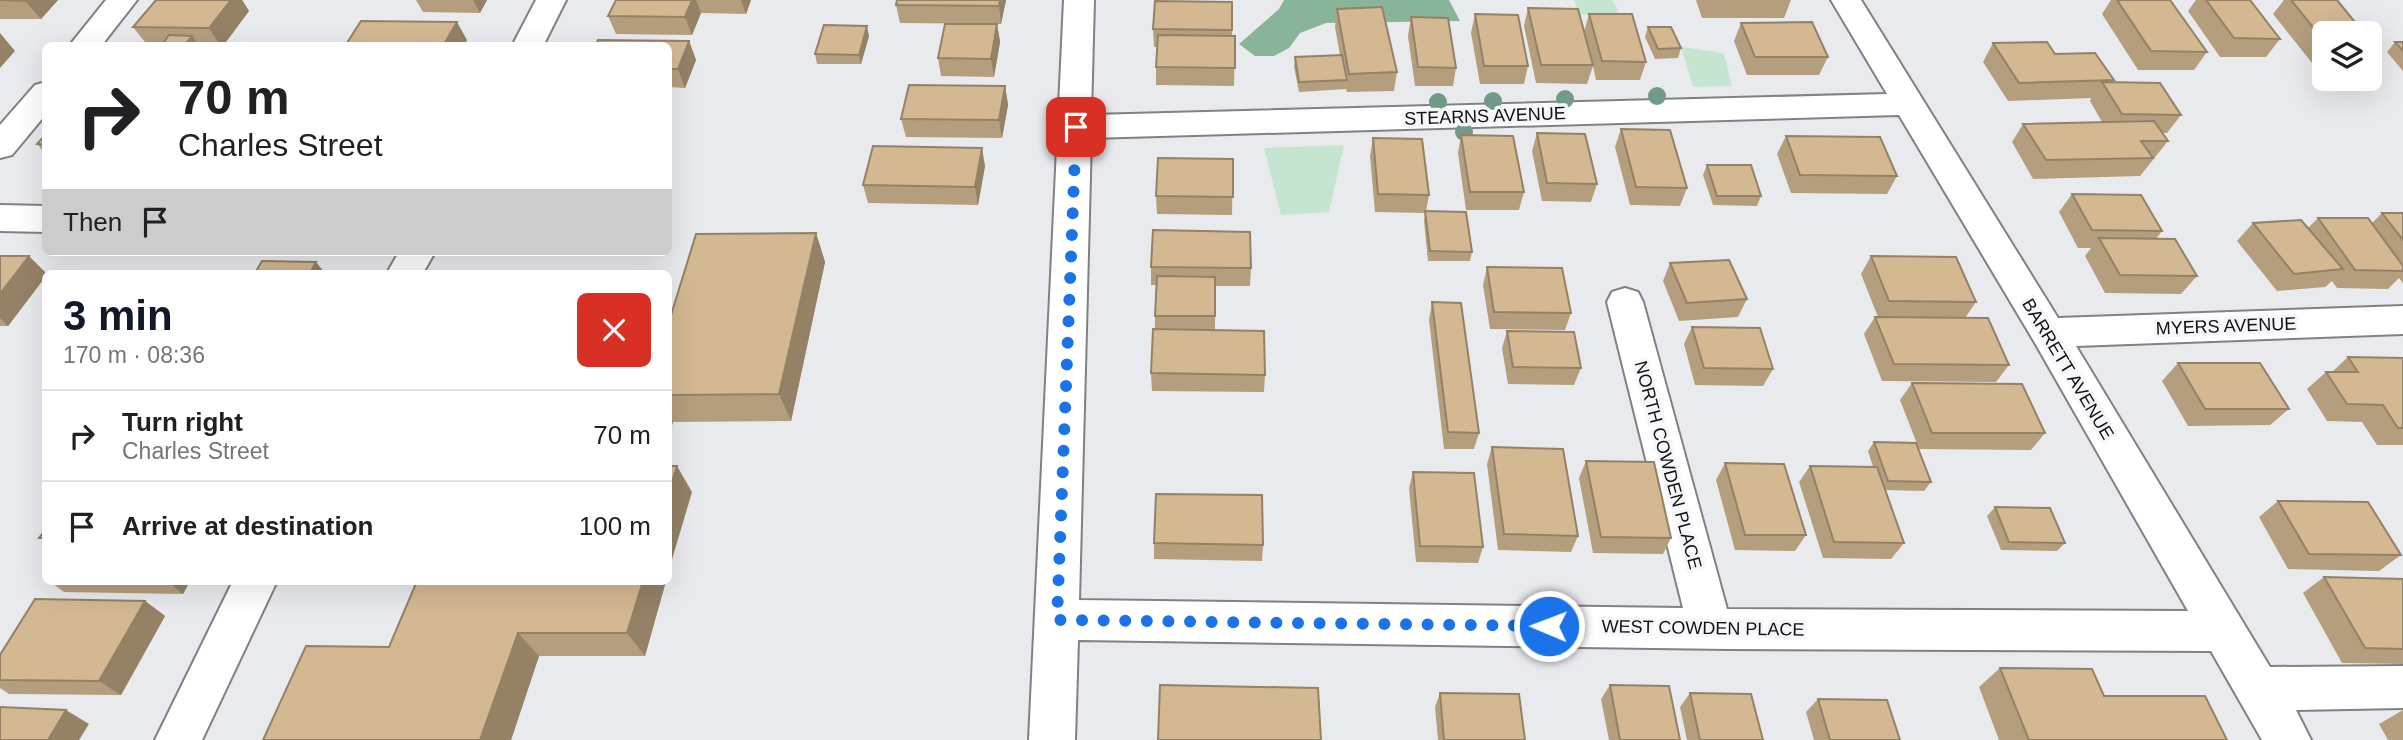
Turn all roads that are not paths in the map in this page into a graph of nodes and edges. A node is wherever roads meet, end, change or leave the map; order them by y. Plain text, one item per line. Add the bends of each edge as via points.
1 (122, 0) edge
2 (551, 0) edge
3 (1079, 0) edge
4 (1846, 0) edge
5 (87, 42) edge
6 (529, 42) edge
7 (42, 97) edge
8 (1908, 104) junction
9 (1076, 127) junction
10 (0, 147) edge
11 (0, 218) edge
12 (42, 219) edge
13 (1625, 302) dead end
14 (2403, 320) edge
15 (2048, 334) junction
16 (253, 585) edge
17 (1057, 620) junction
18 (1710, 628) junction
19 (2222, 631) junction
20 (2403, 687) edge
21 (2258, 689) junction
22 (178, 740) edge
23 (1052, 740) edge
24 (2288, 740) edge

1 - 5 street
2 - 6 street
3 - 9 street
4 - 8 street, BARRETT AVENUE
7 - 10 street
8 - 9 street, STEARNS AVENUE
8 - 15 street, BARRETT AVENUE
9 - 17 street
11 - 12 street
13 - 18 street, NORTH COWDEN PLACE
14 - 15 street, MYERS AVENUE
15 - 19 street, BARRETT AVENUE
16 - 22 street
17 - 18 street, WEST COWDEN PLACE
17 - 23 street
18 - 19 street, WEST COWDEN PLACE
19 - 21 street, BARRETT AVENUE
20 - 21 street
21 - 24 street, BARRETT AVENUE

